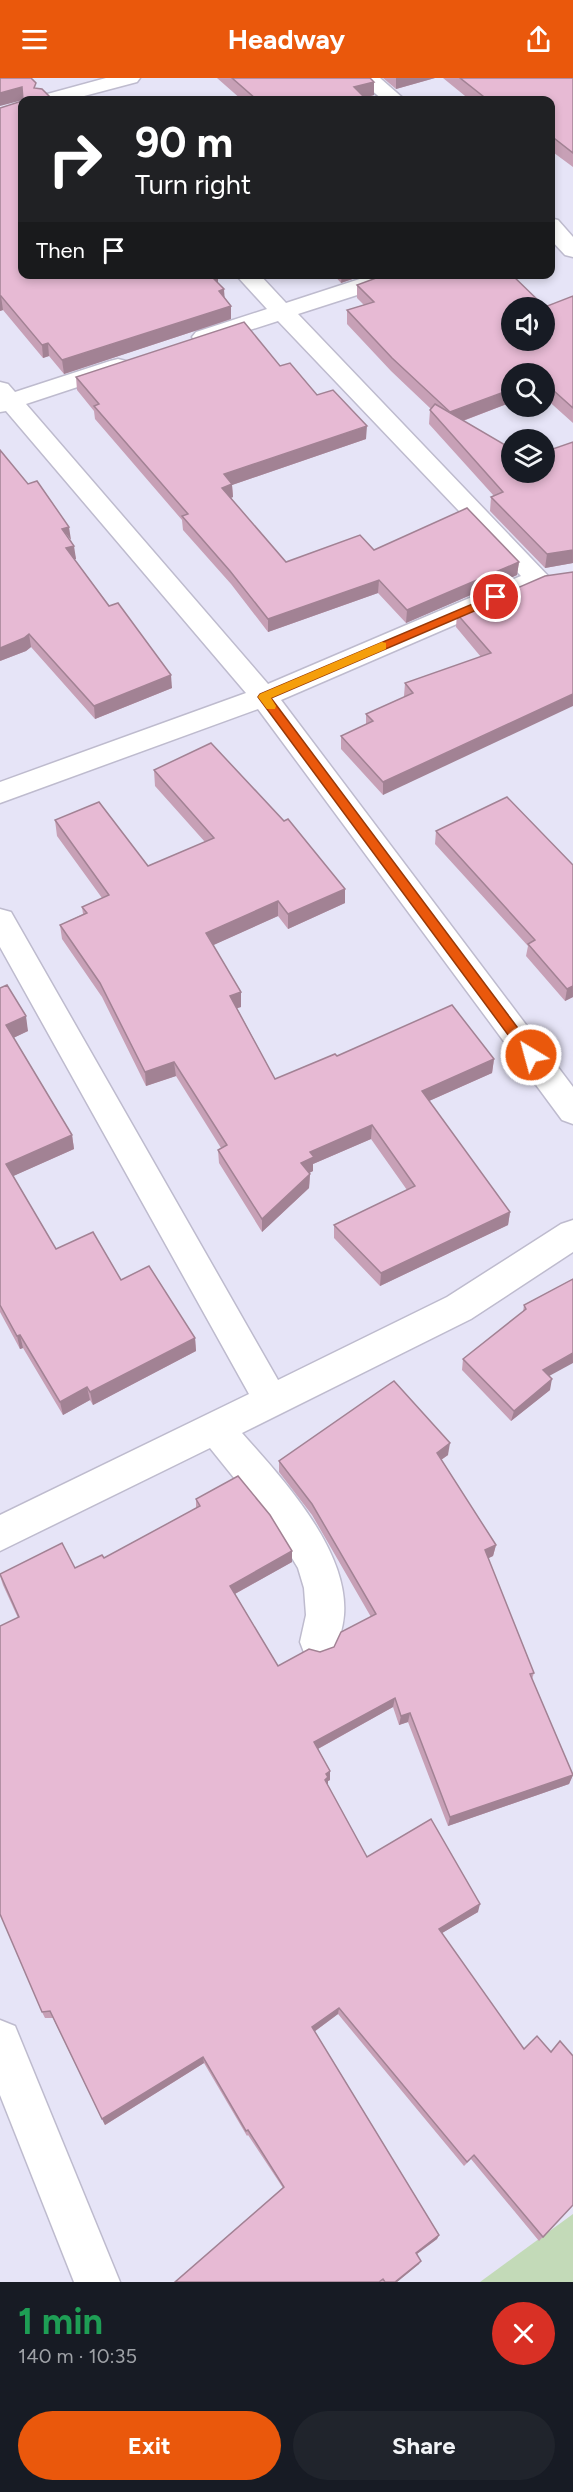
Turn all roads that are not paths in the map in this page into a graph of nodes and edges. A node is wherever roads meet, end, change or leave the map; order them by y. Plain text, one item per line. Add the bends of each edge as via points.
1 (130, 78) edge
2 (367, 78) edge
3 (73, 90) edge
4 (57, 96) edge
5 (390, 96) edge
6 (556, 224) edge
7 (573, 250) edge
8 (251, 279) edge
9 (384, 279) edge
10 (282, 312) junction
11 (180, 345) edge
12 (135, 360) edge
13 (3, 398) edge
14 (264, 697) junction
15 (0, 793) edge
16 (0, 920) edge
17 (573, 1112) edge
18 (573, 1234) edge
19 (271, 1400) junction
20 (215, 1428) junction
21 (0, 1534) edge
22 (319, 1642) dead end
23 (0, 2041) edge
24 (97, 2282) edge

1 - 3 street
2 - 5 street
3 - 4 street
6 - 7 street
8 - 10 street
9 - 10 street
10 - 11 street
10 - 14 street via 550,577
12 - 13 street
13 - 14 street
14 - 15 street
14 - 17 street
16 - 19 street
18 - 19 street via 459,1308
19 - 20 street
20 - 21 street
20 - 22 street via 297,1530 312,1559 326,1610
23 - 24 street

